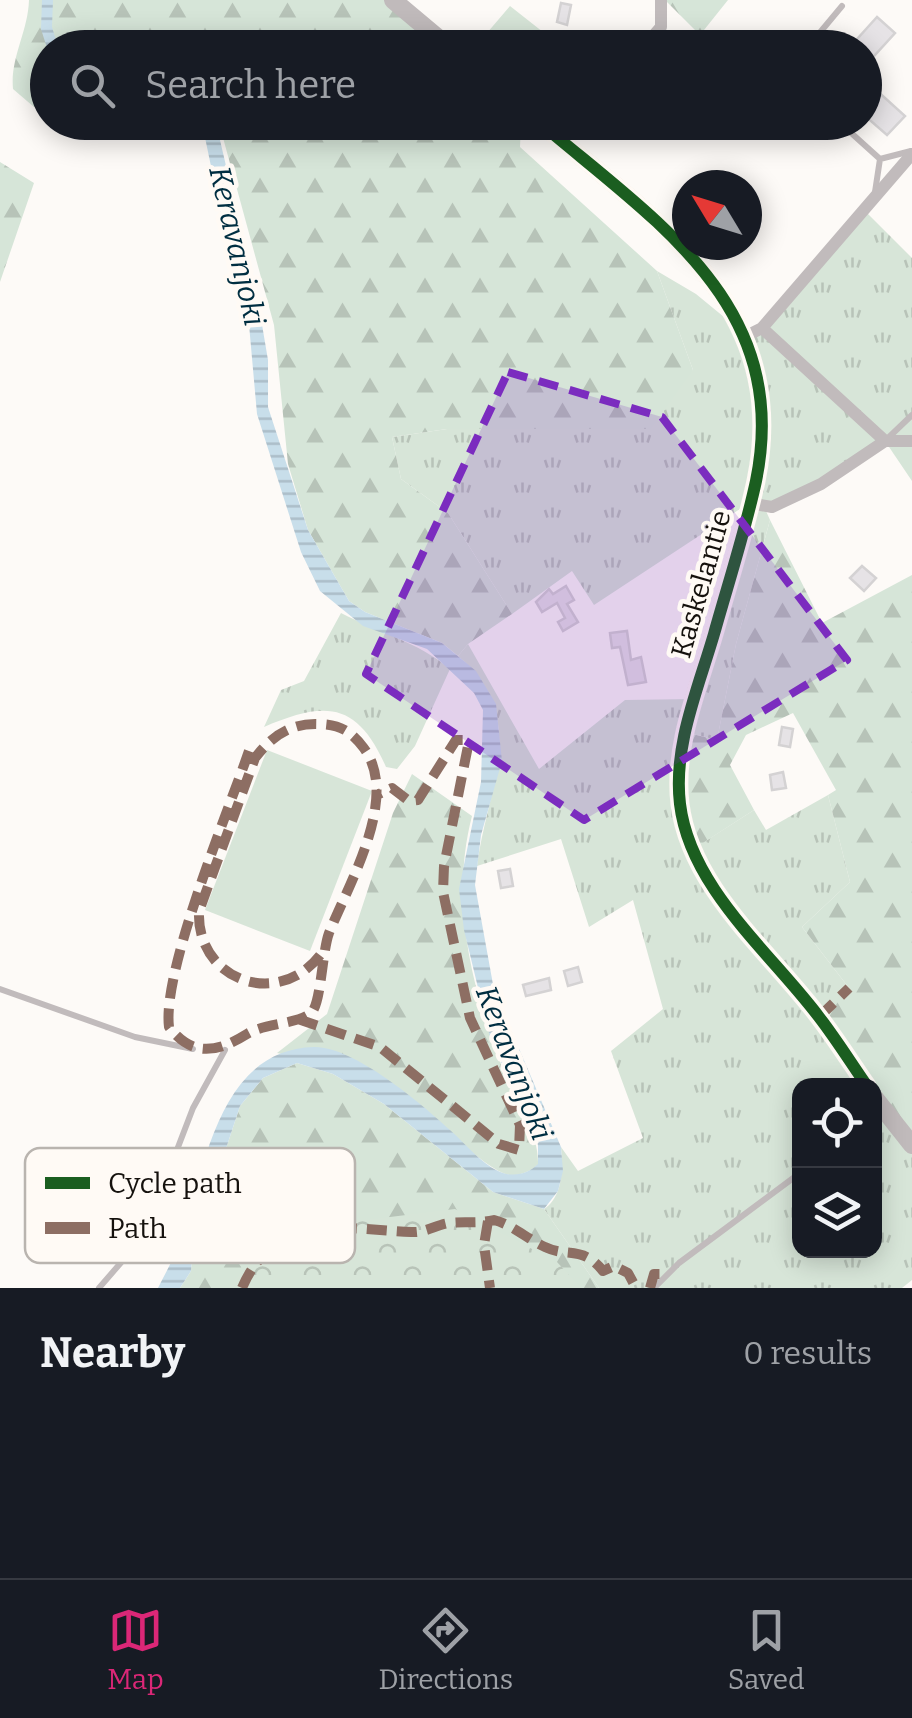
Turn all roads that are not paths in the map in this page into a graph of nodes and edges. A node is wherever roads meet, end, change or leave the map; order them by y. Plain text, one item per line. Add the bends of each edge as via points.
1 (393, 0) edge
2 (660, 0) edge
3 (842, 6) dead end
4 (429, 30) edge
5 (658, 30) edge
6 (822, 30) edge
7 (560, 140) edge
8 (859, 140) edge
9 (562, 142) joint
10 (912, 153) edge
11 (880, 159) junction
12 (874, 198) junction
13 (754, 332) junction
14 (912, 415) edge
15 (885, 441) junction
16 (912, 441) edge
17 (749, 502) junction
18 (0, 989) edge
19 (193, 1049) dead end
20 (225, 1050) dead end
21 (861, 1078) edge
22 (882, 1107) edge
23 (912, 1145) edge
24 (177, 1148) edge
25 (792, 1179) edge
26 (121, 1263) edge
27 (99, 1288) edge
28 (654, 1288) edge

1 - 4 street
2 - 5 street
3 - 6 lane
7 - 9 street, Kaskelantie
8 - 11 lane
9 - 13 street, Kaskelantie via 707,269
10 - 11 lane
10 - 12 street
11 - 12 lane
12 - 13 street
13 - 15 street
13 - 17 street, Kaskelantie via 760,394
14 - 15 lane
15 - 16 street
15 - 17 street via 822,484 772,507
17 - 21 street, Kaskelantie via 684,732 680,804 692,850 715,888
18 - 19 lane via 135,1037
20 - 24 lane
22 - 23 street
25 - 28 lane
26 - 27 lane

